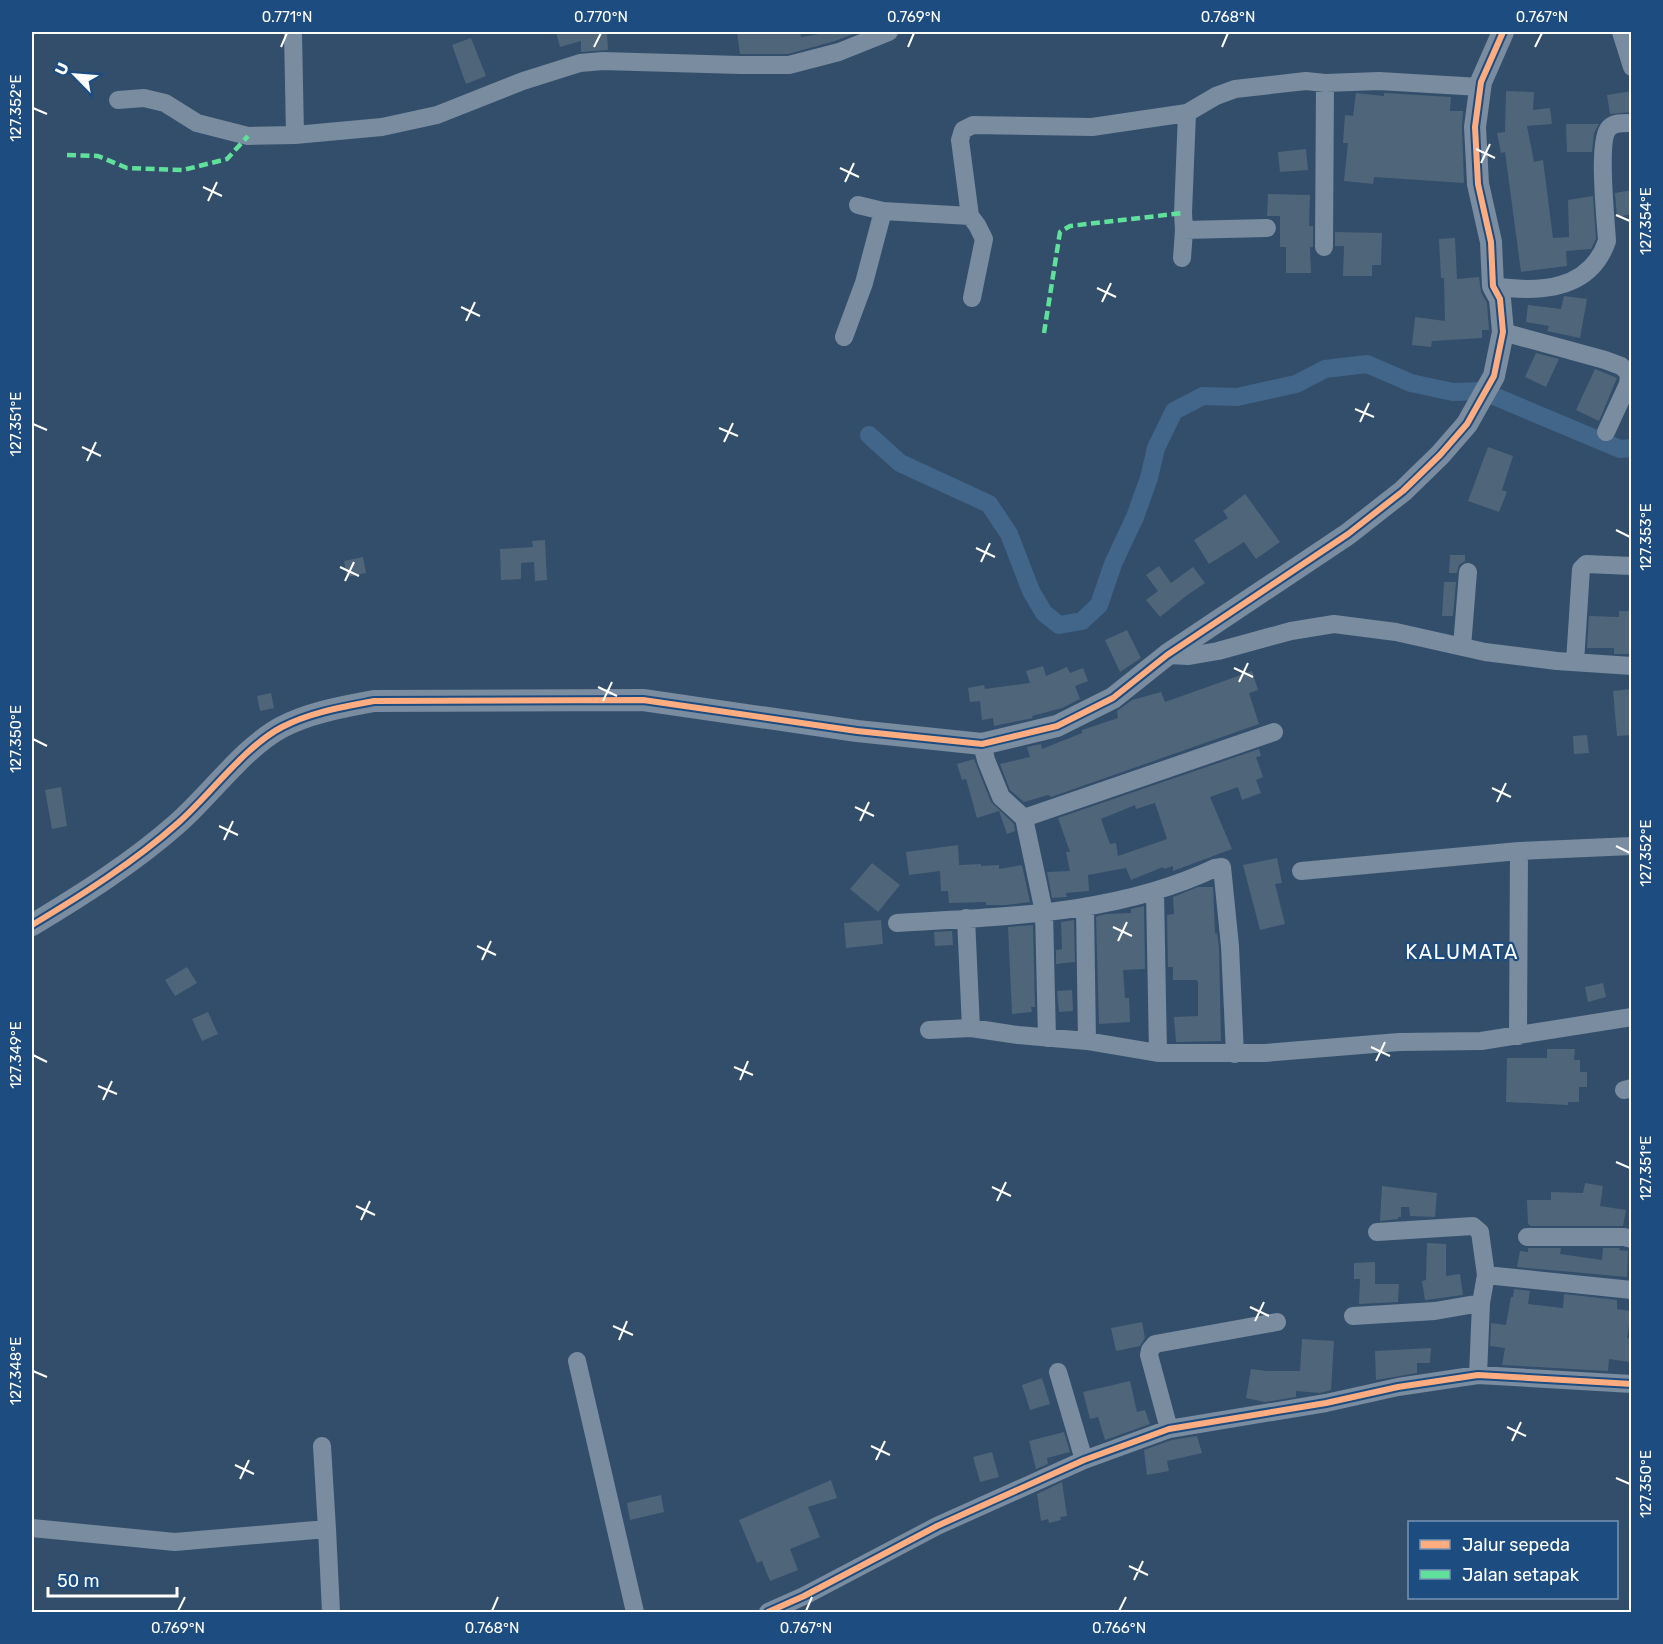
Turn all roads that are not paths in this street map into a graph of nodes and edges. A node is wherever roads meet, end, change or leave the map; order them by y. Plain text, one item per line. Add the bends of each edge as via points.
1 (293, 32) edge
2 (889, 32) edge
3 (1503, 32) edge
4 (1621, 32) edge
5 (1632, 67) edge
6 (1325, 83) junction
7 (1480, 87) junction
8 (118, 100) dead end
9 (1187, 112) junction
10 (1632, 123) edge
11 (295, 135) junction
12 (858, 205) dead end
13 (883, 211) junction
14 (970, 216) junction
15 (1267, 228) dead end
16 (1184, 230) junction
17 (1324, 248) dead end
18 (1182, 258) dead end
19 (1493, 286) junction
20 (972, 297) dead end
21 (1503, 332) junction
22 (844, 336) dead end
23 (1606, 432) dead end
24 (1632, 566) edge
25 (1468, 572) dead end
26 (1462, 646) junction
27 (1167, 655) junction
28 (1575, 662) junction
29 (1632, 666) edge
30 (1274, 732) dead end
31 (982, 744) junction
32 (1024, 818) junction
33 (1632, 846) edge
34 (1519, 851) junction
35 (1301, 871) dead end
36 (1155, 892) junction
37 (1085, 908) junction
38 (1044, 912) junction
39 (966, 918) junction
40 (897, 923) dead end
41 (32, 925) edge
42 (1632, 1017) edge
43 (971, 1028) junction
44 (929, 1030) dead end
45 (1518, 1036) junction
46 (1047, 1038) junction
47 (1087, 1041) junction
48 (1158, 1053) junction
49 (1235, 1054) junction
50 (1377, 1232) dead end
51 (1527, 1237) dead end
52 (1632, 1239) edge
53 (1486, 1275) junction
54 (1632, 1290) edge
55 (1481, 1304) junction
56 (1353, 1316) dead end
57 (1277, 1322) dead end
58 (577, 1361) dead end
59 (1058, 1372) dead end
60 (1478, 1375) junction
61 (1632, 1384) edge
62 (1169, 1428) junction
63 (322, 1446) dead end
64 (1084, 1460) junction
65 (32, 1528) edge
66 (327, 1529) junction
67 (331, 1612) edge
68 (635, 1612) edge
69 (768, 1612) edge

1 - 11 street
2 - 11 street via 789,65 579,63 437,115 382,127
3 - 7 street
4 - 5 street
6 - 7 street via 1379,81
6 - 9 street via 1306,81 1235,89
6 - 17 street
7 - 19 street via 1475,127 1478,184 1491,242
8 - 11 street via 144,98 165,103 196,123 248,136
9 - 14 street via 1092,127 973,125 963,129 960,140
9 - 16 street
10 - 19 street via 1615,124 1605,134 1603,170 1608,241 1594,264 1567,284 1554,287 1520,290
12 - 13 street
13 - 14 street
13 - 22 street via 864,283
14 - 20 street via 984,239
15 - 16 street
16 - 18 street
19 - 21 street via 1500,299
21 - 23 street via 1605,360 1629,373 1628,384
21 - 27 street via 1494,376 1467,424 1403,491
24 - 28 street via 1586,564 1581,568
25 - 26 street
26 - 27 street via 1334,624 1291,630 1218,651
26 - 28 street
27 - 31 street via 1113,698 1057,726
28 - 29 street
30 - 32 street
31 - 32 street via 1001,797
31 - 41 street via 857,731 644,700 374,701 305,717 280,728 242,758 179,823 141,854
32 - 38 street
33 - 34 street
34 - 35 street
34 - 45 street
36 - 37 street
36 - 48 street
36 - 49 street via 1223,868
37 - 38 street
37 - 47 street
38 - 39 street
38 - 46 street
39 - 40 street
39 - 43 street
42 - 45 street
43 - 44 street
43 - 46 street
45 - 49 street
46 - 47 street
47 - 48 street
48 - 49 street
50 - 53 street via 1473,1226 1480,1232
51 - 52 street
53 - 54 street
53 - 55 street
55 - 56 street
55 - 60 street
57 - 62 street via 1155,1344 1149,1355
58 - 68 street
59 - 64 street
60 - 61 street
60 - 62 street
62 - 64 street
63 - 66 street
64 - 69 street via 936,1526
65 - 66 street via 174,1542
66 - 67 street

